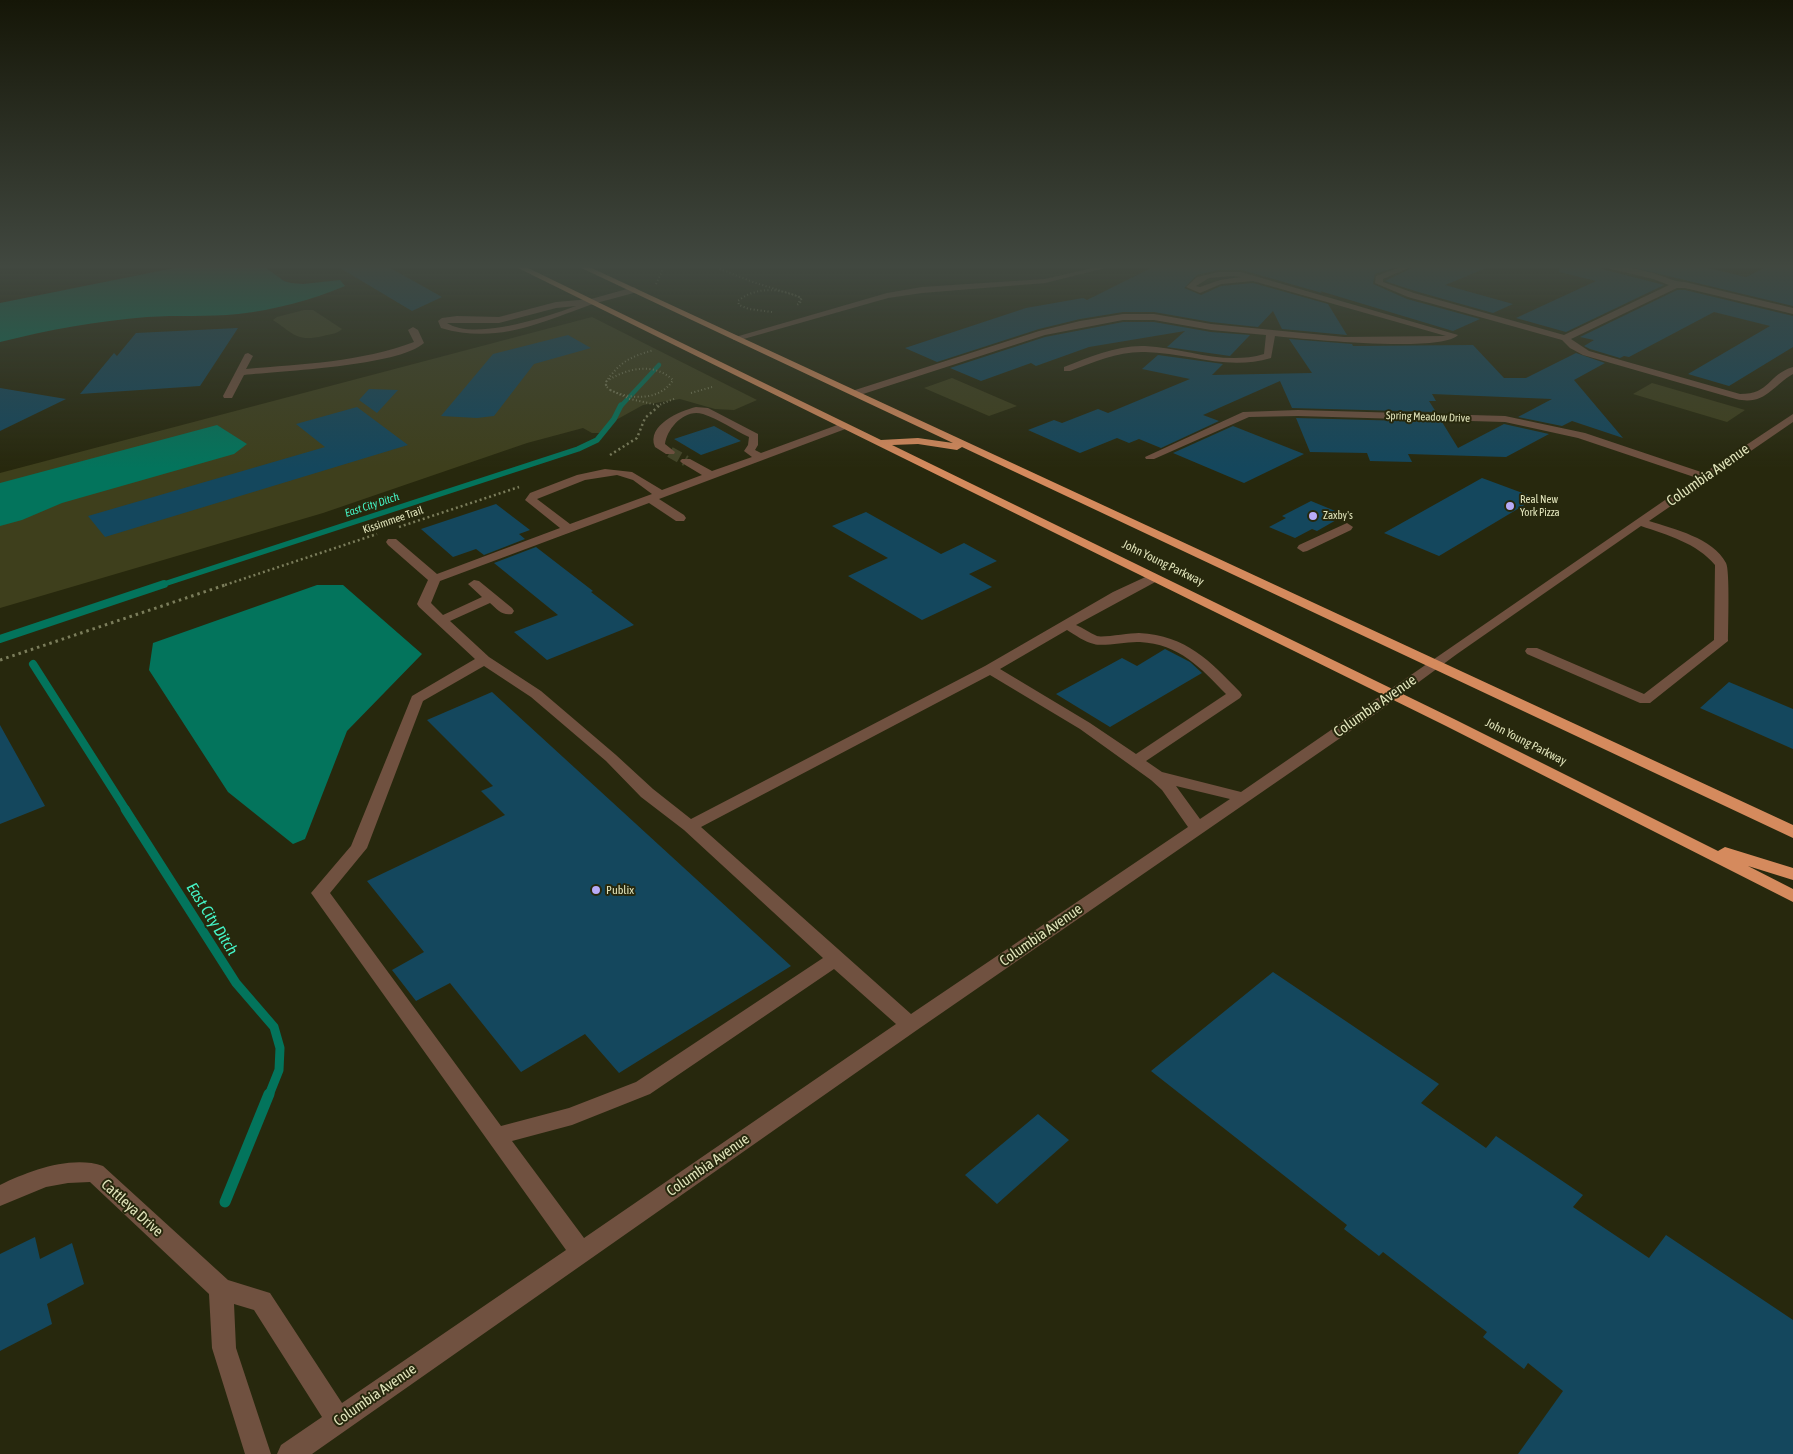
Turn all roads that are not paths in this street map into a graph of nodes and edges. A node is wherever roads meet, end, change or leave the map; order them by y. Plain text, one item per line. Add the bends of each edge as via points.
1 (414, 333) edge
2 (655, 333) edge
3 (726, 333) edge
4 (755, 333) edge
5 (1047, 333) edge
6 (1261, 333) edge
7 (1445, 333) edge
8 (1547, 333) edge
9 (1576, 333) edge
10 (1271, 334) junction
11 (737, 338) junction
12 (1565, 338) junction
13 (248, 356) dead end
14 (1067, 368) dead end
15 (1793, 370) edge
16 (241, 372) junction
17 (856, 393) junction
18 (228, 396) dead end
19 (1790, 422) edge
20 (844, 426) junction
21 (879, 443) junction
22 (670, 452) tunnel mouth
23 (986, 453) junction
24 (1150, 457) dead end
25 (760, 458) junction
26 (686, 460) tunnel mouth
27 (712, 476) junction
28 (1706, 477) junction
29 (656, 497) junction
30 (680, 518) dead end
31 (1640, 522) junction
32 (1347, 527) dead end
33 (570, 530) junction
34 (392, 542) dead end
35 (1303, 548) dead end
36 (1154, 577) junction
37 (435, 579) junction
38 (474, 584) dead end
39 (491, 598) junction
40 (507, 611) dead end
41 (442, 620) junction
42 (1067, 625) junction
43 (1532, 651) dead end
44 (484, 660) junction
45 (1435, 663) junction
46 (990, 668) junction
47 (1393, 694) junction
48 (1135, 762) junction
49 (1157, 776) junction
50 (1241, 797) junction
51 (690, 826) junction
52 (1197, 827) junction
53 (1793, 832) edge
54 (1694, 845) junction
55 (1793, 874) edge
56 (1793, 896) edge
57 (835, 959) junction
58 (910, 1025) junction
59 (497, 1136) junction
60 (0, 1196) edge
61 (581, 1253) junction
62 (221, 1289) junction
63 (338, 1420) junction
64 (258, 1454) edge
65 (290, 1454) edge

1 - 16 street via 419,343 401,351 330,364
2 - 20 highway, John Young Parkway
3 - 11 highway, John Young Parkway
4 - 11 street
5 - 17 street
6 - 10 street
7 - 10 street via 1453,335 1436,340 1400,342
8 - 12 street
9 - 12 street
10 - 14 street via 1268,356 1249,362 1144,349 1107,353
11 - 17 highway, John Young Parkway
12 - 15 street via 1586,353 1741,397 1767,392 1776,380
13 - 16 street
16 - 18 street
17 - 23 highway, John Young Parkway
19 - 28 street, Columbia Avenue
20 - 21 highway, John Young Parkway
20 - 25 street
21 - 23 highway via 931,441
21 - 36 highway, John Young Parkway
22 - 25 street via 659,445 659,435 666,424 675,418 704,410 754,436 749,451
23 - 45 highway, John Young Parkway
24 - 28 street, Spring Meadow Drive via 1247,414 1505,419 1536,423
25 - 27 street
26 - 27 street
27 - 29 street
28 - 31 street, Columbia Avenue
29 - 30 street
29 - 33 street
29 - 33 street via 630,474 613,471 534,496 531,500
31 - 43 street via 1697,544 1716,556 1721,565 1721,641 1646,700
31 - 45 street, Columbia Avenue
32 - 35 street
33 - 37 street
34 - 37 street
36 - 42 street
36 - 47 highway, John Young Parkway
37 - 41 street via 424,604
38 - 39 street
39 - 40 street
39 - 41 street
41 - 44 street
42 - 46 street
42 - 48 street via 1097,641 1139,636 1167,642 1202,661 1235,695
44 - 51 street via 536,694
44 - 59 street via 417,699 359,848 320,893
45 - 47 street, Columbia Avenue
45 - 53 highway, John Young Parkway
46 - 48 street via 1085,726
46 - 51 street
47 - 50 street, Columbia Avenue
47 - 54 highway, John Young Parkway
48 - 49 street
49 - 50 street
49 - 52 street
50 - 52 street, Columbia Avenue
51 - 57 street
52 - 58 street, Columbia Avenue
54 - 55 highway
54 - 56 highway, John Young Parkway
57 - 58 street
57 - 59 street via 643,1088 572,1116
58 - 61 street, Columbia Avenue
59 - 61 street
60 - 62 street, Cattleya Drive via 28,1182 65,1173 95,1173
61 - 63 street, Columbia Avenue
62 - 63 street, Cattleya Drive via 262,1301
62 - 64 street via 224,1348
63 - 65 street, Columbia Avenue

